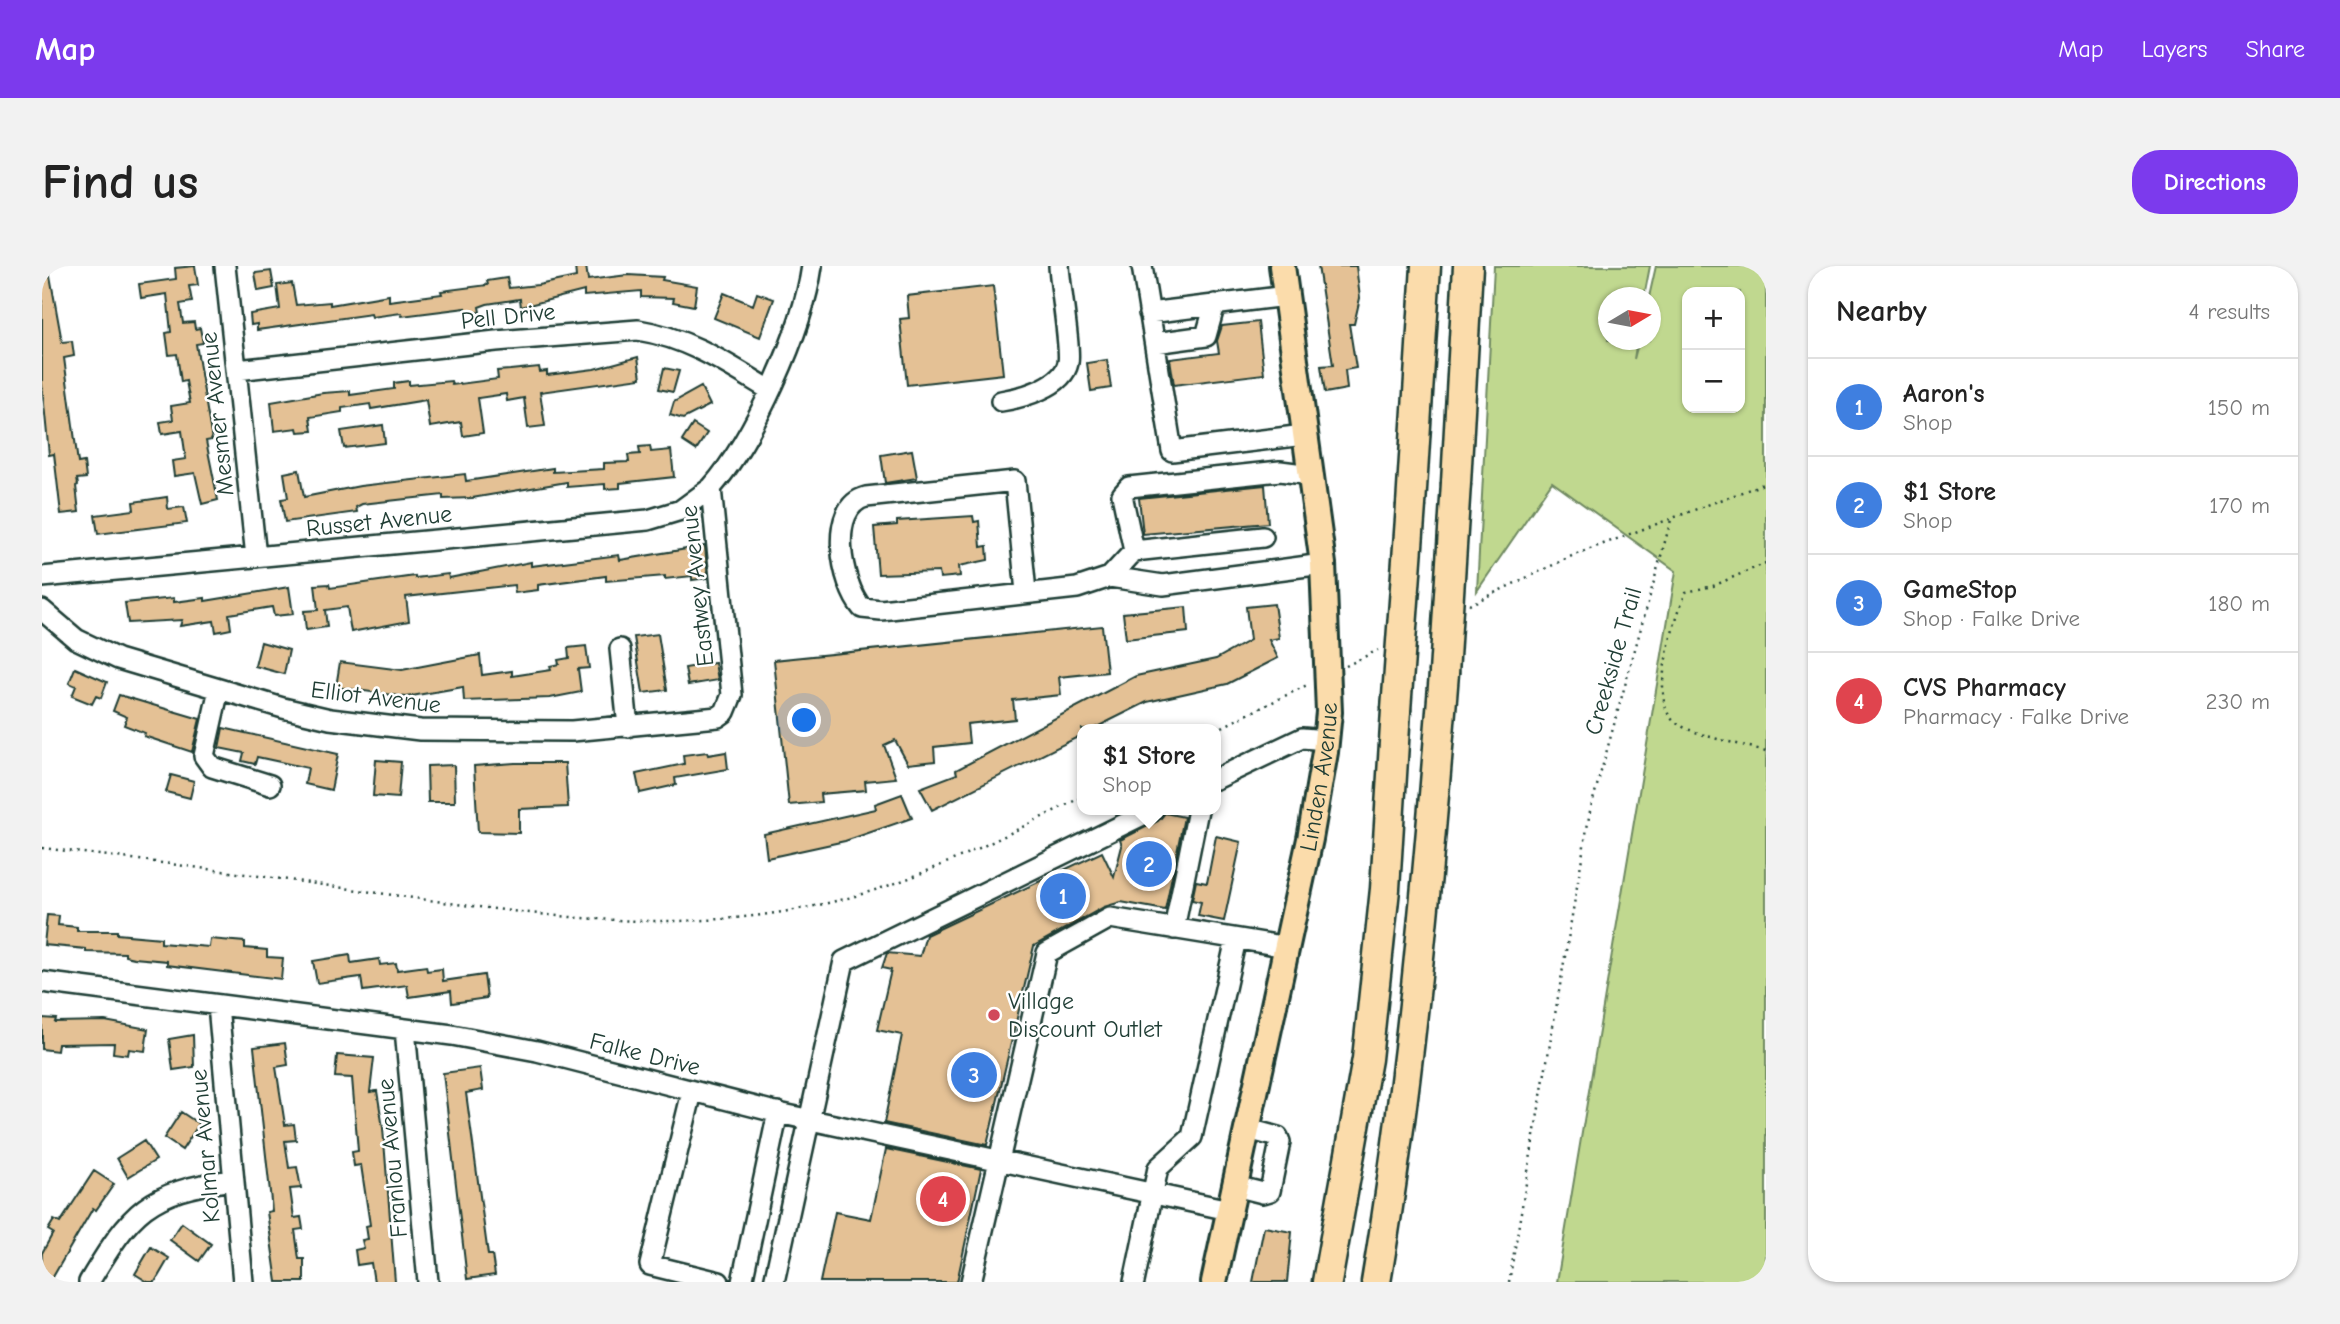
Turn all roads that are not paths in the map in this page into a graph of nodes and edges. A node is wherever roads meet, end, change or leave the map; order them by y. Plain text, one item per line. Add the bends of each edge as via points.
1 (225, 266) edge
2 (812, 266) edge
3 (1059, 266) edge
4 (1142, 266) edge
5 (1282, 266) edge
6 (1426, 266) edge
7 (1468, 266) edge
8 (1286, 296) junction
9 (1215, 304) junction
10 (1149, 313) junction
11 (1155, 343) junction
12 (237, 370) junction
13 (771, 390) junction
14 (1001, 401) dead end
15 (1304, 435) junction
16 (1250, 443) junction
17 (1255, 474) junction
18 (1311, 475) junction
19 (711, 488) junction
20 (1263, 537) dead end
21 (1219, 542) junction
22 (1133, 551) junction
23 (256, 557) junction
24 (1323, 564) junction
25 (42, 577) edge
26 (1110, 577) junction
27 (1222, 577) junction
28 (1026, 592) junction
29 (42, 610) edge
30 (620, 649) dead end
31 (219, 689) junction
32 (725, 712) joint
33 (628, 727) junction
34 (1326, 740) junction
35 (1221, 777) edge
36 (270, 785) dead end
37 (1143, 815) edge
38 (1197, 815) edge
39 (1174, 929) junction
40 (1236, 939) junction
41 (1288, 947) junction
42 (42, 982) edge
43 (218, 1005) junction
44 (405, 1029) junction
45 (692, 1092) junction
46 (778, 1112) junction
47 (810, 1119) junction
48 (1248, 1129) junction
49 (999, 1160) junction
50 (232, 1180) junction
51 (1392, 1187) junction
52 (1152, 1194) junction
53 (1232, 1198) junction
54 (89, 1282) edge
55 (243, 1282) edge
56 (428, 1282) edge
57 (719, 1282) edge
58 (742, 1282) edge
59 (774, 1282) edge
60 (971, 1282) edge
61 (1134, 1282) edge
62 (1214, 1282) edge
63 (1328, 1282) edge
64 (1376, 1282) edge
65 (1382, 1282) edge

1 - 12 street, Mesmer Avenue
2 - 13 street, Eastwey Avenue
3 - 14 street via 1068,363 1059,379
4 - 10 street
5 - 8 main road, Linden Avenue
6 - 63 highway, bridge via 1385,889 1367,1059
7 - 51 highway, bridge via 1444,673
8 - 9 street
8 - 15 main road, Linden Avenue
9 - 10 street
9 - 11 street via 1206,336
10 - 11 street
11 - 16 street via 1172,451
12 - 13 street, Pell Drive via 638,330 702,349
12 - 23 street, Mesmer Avenue
13 - 19 street, Eastwey Avenue
15 - 16 street
15 - 18 main road, Linden Avenue
16 - 17 street
17 - 18 street
17 - 22 street via 1129,487 1122,495
18 - 24 main road, Linden Avenue
19 - 23 street, Russet Avenue via 681,510 648,520
19 - 32 street, Eastwey Avenue via 732,695
20 - 21 street
21 - 22 street
21 - 27 street
22 - 26 street
23 - 25 street, Russet Avenue
24 - 27 street
24 - 34 main road, Linden Avenue
26 - 27 street via 1163,585
26 - 28 street via 1077,588
28 - 28 street via 881,610 862,608 848,580 844,514 849,505 866,497 1015,481
29 - 31 street, Elliot Avenue via 96,650
30 - 33 street
31 - 33 street, Elliot Avenue via 330,719 419,730
31 - 36 street via 204,756 212,767
32 - 33 street, Elliot Avenue via 710,720
34 - 35 street via 1302,738
34 - 41 main road, Linden Avenue
37 - 47 street via 844,961
38 - 39 street
39 - 40 street
39 - 49 street via 1110,918 1047,953
40 - 41 street
40 - 52 street via 1192,1137 1158,1168
41 - 48 main road, Linden Avenue
42 - 43 street, Falke Drive
43 - 44 street, Falke Drive
43 - 50 street, Kolmar Avenue
44 - 45 street, Falke Drive via 515,1046
44 - 56 street, Franlou Avenue
45 - 46 street, Falke Drive
45 - 57 street via 650,1265
46 - 47 street, Falke Drive
46 - 58 street
47 - 49 street, Falke Drive
47 - 59 street
48 - 53 main road, Linden Avenue
48 - 53 street, Falke Drive via 1278,1136 1270,1191
49 - 52 street, Falke Drive
49 - 60 street
50 - 54 street via 172,1192 139,1211 117,1235
50 - 55 street, Kolmar Avenue
51 - 64 highway
51 - 65 highway
52 - 53 street, Falke Drive
52 - 61 street
53 - 62 main road, Linden Avenue

